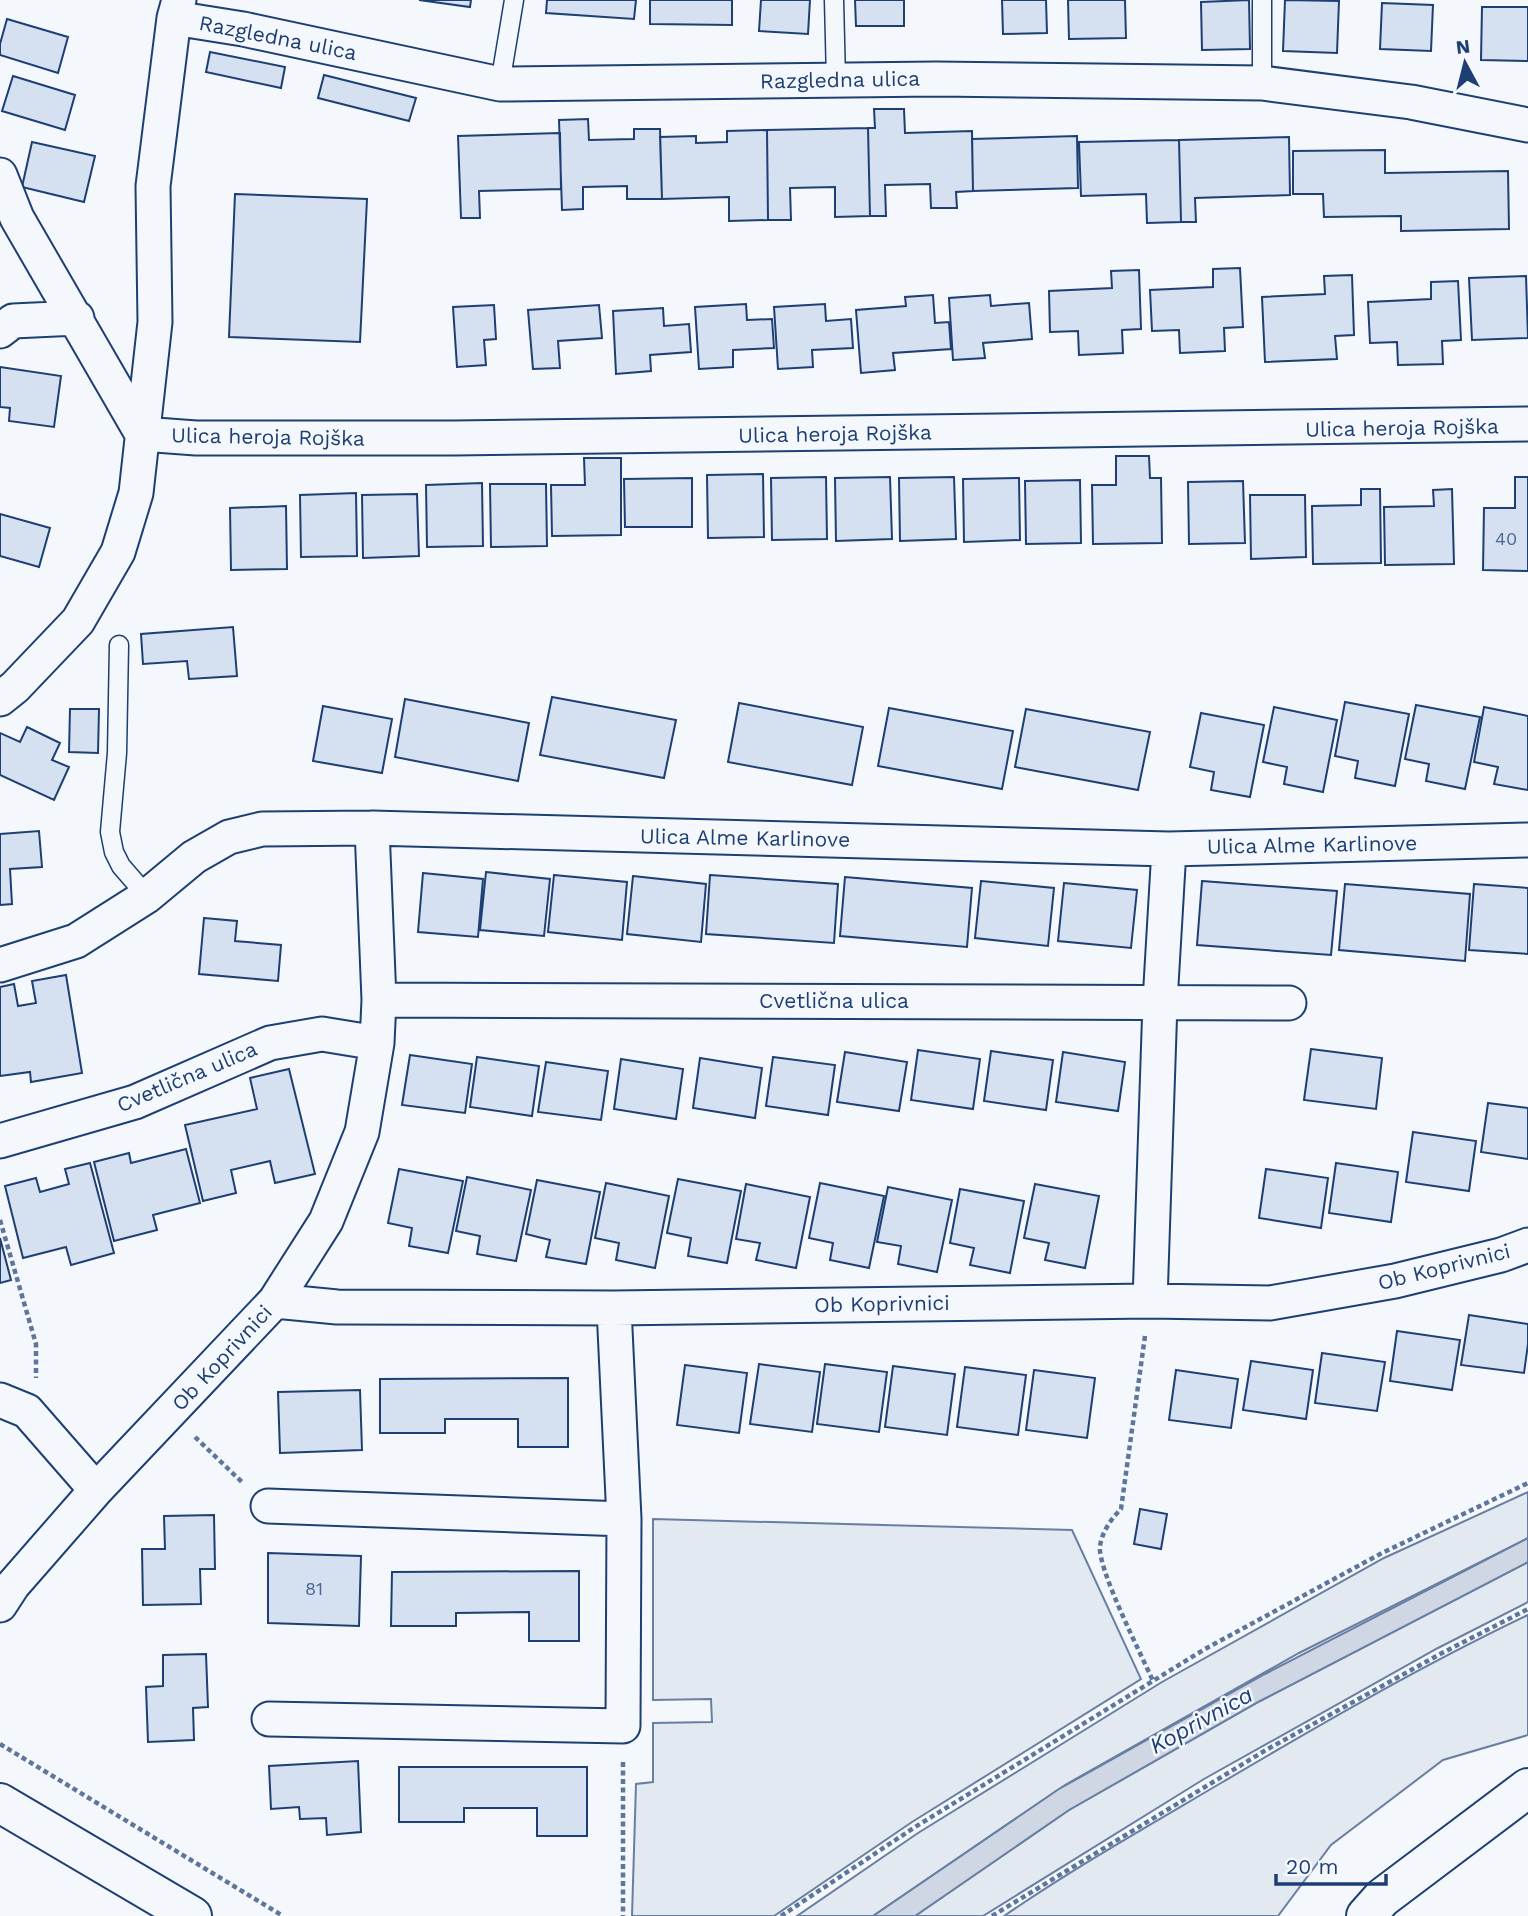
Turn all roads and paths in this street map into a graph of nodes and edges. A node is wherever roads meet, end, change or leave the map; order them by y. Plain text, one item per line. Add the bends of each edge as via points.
1 (514, 0) edge
2 (834, 0) edge
3 (1262, 0) edge
4 (176, 9) edge
5 (836, 80) junction
6 (1262, 83) junction
7 (500, 84) junction
8 (1528, 124) edge
9 (0, 175) edge
10 (77, 318) junction
11 (0, 331) edge
12 (1528, 424) edge
13 (142, 434) junction
14 (119, 645) dead end
15 (0, 699) edge
16 (372, 828) junction
17 (1528, 839) edge
18 (1169, 849) junction
19 (146, 896) junction
20 (0, 965) edge
21 (379, 1000) junction
22 (1160, 1002) junction
23 (1289, 1003) dead end
24 (377, 1044) junction
25 (0, 1141) edge
26 (0, 1220) edge
27 (1528, 1245) edge
28 (275, 1301) junction
29 (1150, 1301) junction
30 (614, 1307) junction
31 (13, 1405) edge
32 (170, 1414) junction
33 (1528, 1483) edge
34 (96, 1490) junction
35 (268, 1506) joint
36 (624, 1519) junction
37 (0, 1605) edge
38 (1528, 1609) edge
39 (1153, 1681) junction
40 (269, 1719) dead end
41 (623, 1726) junction
42 (0, 1744) edge
43 (1528, 1788) edge
44 (0, 1803) edge
45 (192, 1916) edge
46 (283, 1916) edge
47 (623, 1916) edge
48 (781, 1916) edge
49 (992, 1916) edge
50 (1366, 1916) edge

1 - 7 lane
2 - 5 lane
3 - 6 lane
4 - 7 street, Razgledna ulica via 243,29
4 - 13 street via 153,187 155,322
5 - 6 street, Razgledna ulica
5 - 7 street, Razgledna ulica
6 - 8 street, Razgledna ulica via 1411,102
9 - 10 street via 17,218
10 - 11 street via 13,321
10 - 13 street
12 - 13 street, Ulica heroja Rojška via 454,438
13 - 15 street via 136,493 118,552 78,621
14 - 19 lane via 110,832 121,866
16 - 18 street, Ulica Alme Karlinove
16 - 19 street, Ulica Alme Karlinove via 262,829 229,838 194,857
16 - 21 street
17 - 18 street, Ulica Alme Karlinove
18 - 22 street
19 - 20 street, Ulica Alme Karlinove via 76,941
21 - 22 street, Cvetlična ulica
21 - 24 street
22 - 23 street, Cvetlična ulica
22 - 29 street
24 - 25 street, Cvetlična ulica via 322,1034 270,1043 135,1102
24 - 28 street via 362,1132 326,1221
26 - 31 path via 36,1344 37,1373
27 - 29 street, Ob Koprivnici via 1395,1281 1270,1303
28 - 30 street, Ob Koprivnici via 337,1307
28 - 32 street, Ob Koprivnici
29 - 30 street, Ob Koprivnici
29 - 39 path via 1121,1509 1112,1518 1099,1549 1105,1574
30 - 36 street
31 - 34 street
32 - 34 street, Ob Koprivnici
32 - 35 path
33 - 39 path via 1382,1553
34 - 37 street, Ob Koprivnici
35 - 36 street
36 - 41 street
38 - 49 path via 1266,1750
39 - 48 path via 915,1827
40 - 41 street
41 - 47 path
42 - 46 path
43 - 50 street via 1382,1898
44 - 45 street

